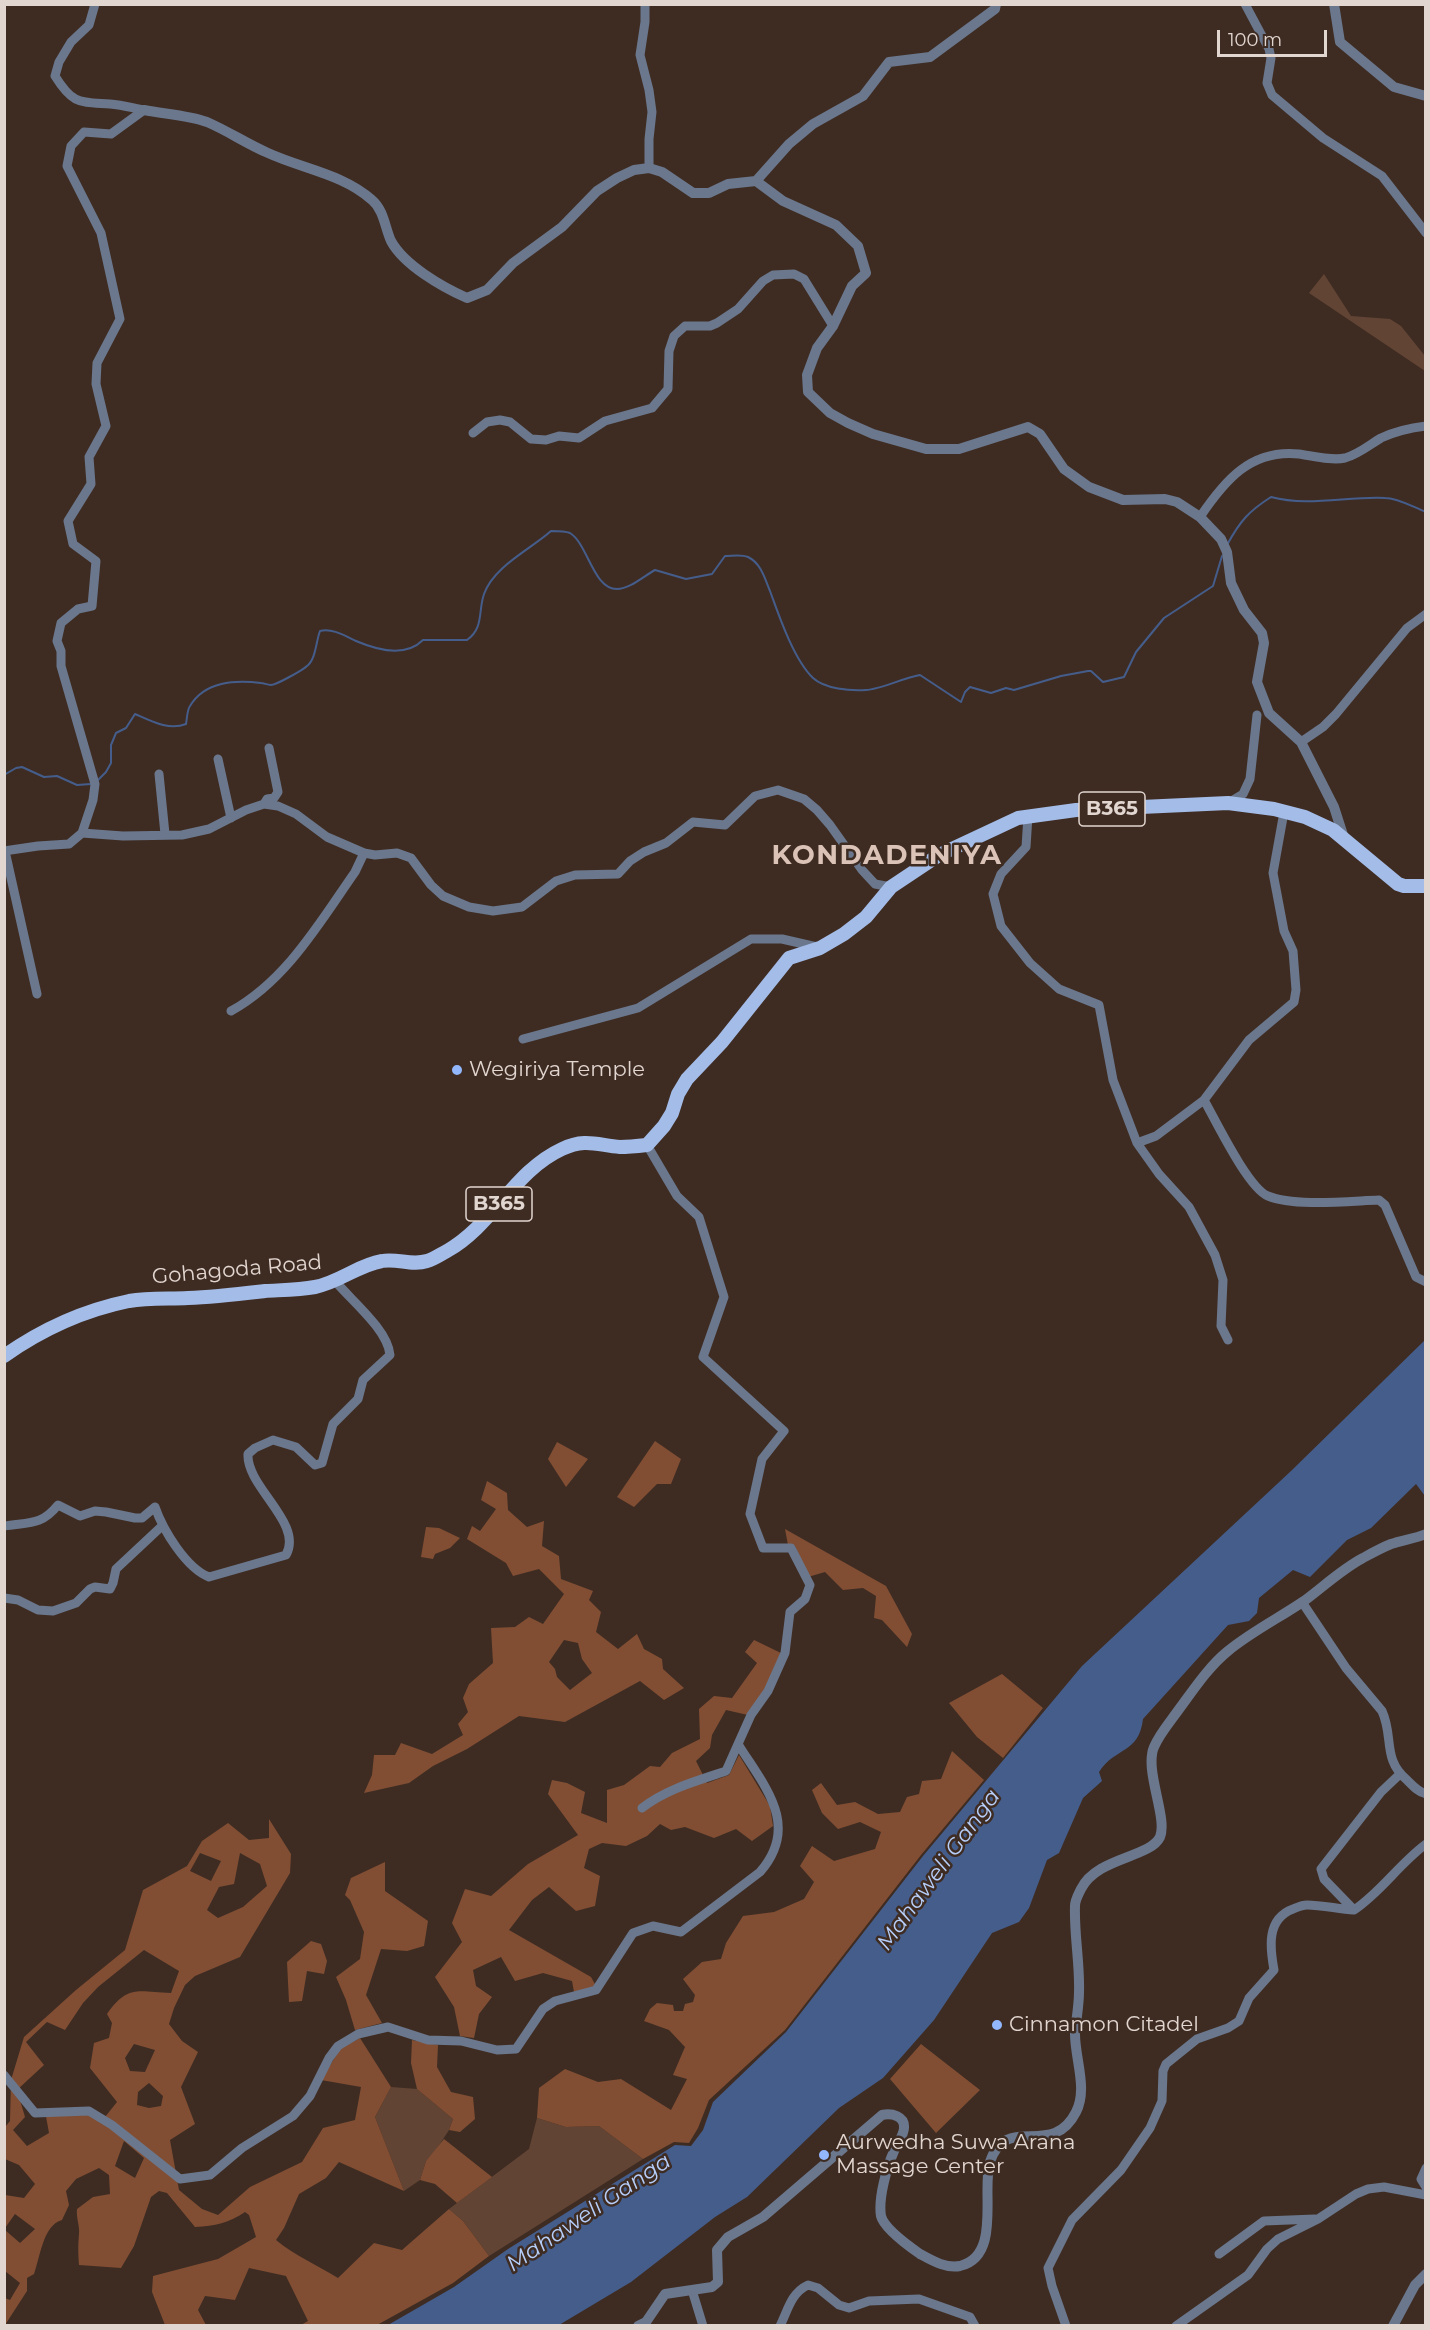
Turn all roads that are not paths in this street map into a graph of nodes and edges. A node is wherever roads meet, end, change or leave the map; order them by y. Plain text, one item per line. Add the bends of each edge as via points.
1 (95, 4) edge
2 (645, 4) edge
3 (996, 4) edge
4 (1245, 4) edge
5 (1334, 4) edge
6 (1425, 96) edge
7 (144, 110) junction
8 (649, 168) junction
9 (756, 182) junction
10 (1425, 233) edge
11 (833, 326) junction
12 (1425, 426) edge
13 (473, 433) dead end
14 (1200, 517) junction
15 (1425, 614) edge
16 (1257, 715) dead end
17 (1301, 742) junction
18 (269, 748) dead end
19 (218, 759) dead end
20 (159, 774) dead end
21 (1228, 803) junction
22 (264, 804) junction
23 (1284, 812) junction
24 (1028, 816) junction
25 (231, 818) junction
26 (82, 833) junction
27 (165, 834) junction
28 (1344, 838) junction
29 (5, 851) edge
30 (364, 854) junction
31 (1425, 886) edge
32 (891, 887) junction
33 (820, 948) junction
34 (37, 994) dead end
35 (231, 1011) dead end
36 (523, 1039) dead end
37 (1204, 1100) junction
38 (1137, 1143) junction
39 (647, 1144) junction
40 (336, 1282) junction
41 (1425, 1282) edge
42 (1228, 1340) dead end
43 (4, 1356) edge
44 (4, 1526) edge
45 (162, 1526) junction
46 (1425, 1534) edge
47 (4, 1598) edge
48 (1302, 1602) junction
49 (738, 1744) junction
50 (1400, 1774) junction
51 (1425, 1794) edge
52 (642, 1808) dead end
53 (1425, 1845) edge
54 (1354, 1910) junction
55 (4, 2075) edge
56 (1425, 2168) edge
57 (1425, 2187) edge
58 (1425, 2195) edge
59 (1318, 2219) junction
60 (1219, 2254) dead end
61 (1425, 2274) edge
62 (692, 2290) junction
63 (638, 2325) edge
64 (703, 2325) edge
65 (780, 2325) edge
66 (975, 2325) edge
67 (1066, 2325) edge
68 (1176, 2325) edge
69 (1392, 2325) edge

1 - 7 street via 89,25 71,42 55,76 63,90 83,104
2 - 8 street via 640,56 652,112
3 - 9 street via 930,57 889,62 863,96 813,124 789,144
4 - 10 street via 1269,50 1267,83 1272,95 1323,138 1382,176
5 - 6 street via 1340,42 1394,87
7 - 8 street via 205,122 269,154 353,186 374,201 391,240 404,258 448,290 466,298 487,290 513,263 562,227 597,191 617,177
7 - 26 street via 111,134 84,132 71,146 67,166 101,233 120,319 98,363 96,384 106,426 89,457 91,484 68,521 73,544 96,561 92,606 78,609 61,623 57,641 95,784
8 - 9 street via 693,193
9 - 11 street via 783,201 836,225 858,246 866,273 852,286
11 - 13 street via 804,279 794,274 773,275 763,280 738,309 717,323 685,327 674,336 669,351 668,389 652,408 605,421 579,438 531,439 510,422 500,420 487,422
11 - 14 street via 810,366 808,392 830,413 848,423 926,449 959,449 1028,427 1040,434 1064,469 1089,487 1123,500 1177,502
12 - 14 street via 1405,428 1342,459 1270,454 1246,464 1216,493
14 - 17 street via 1221,539 1232,583 1244,610 1262,633 1264,643 1257,682 1269,713
15 - 17 street via 1407,628 1336,714
16 - 21 street via 1250,779 1243,794
17 - 28 street via 1334,807
18 - 22 street via 278,792
19 - 25 street
20 - 27 street
21 - 23 main road, B365
21 - 24 main road, B365
22 - 25 street
22 - 30 street via 296,814 327,837
23 - 28 main road, B365 via 1315,821
23 - 37 street via 1273,873 1284,931 1293,951 1294,1002 1249,1040
24 - 32 main road, B365 via 955,846
24 - 38 street via 1026,847 1001,874 993,894 1001,926 1030,963 1059,989 1099,1005 1113,1080
25 - 27 street via 210,829
26 - 27 street
26 - 29 street via 69,844
28 - 31 main road, B365 via 1392,880 1404,886
29 - 34 street
30 - 32 street via 397,853 411,858 443,896 469,907 493,911 522,907 556,881 575,875 618,874 630,861 666,843 693,822 725,825 755,796 778,790 804,799 817,810 868,877 875,884
30 - 35 street via 356,872 278,975
32 - 33 main road, B365 via 866,917
33 - 36 street via 782,939 751,939 638,1008
33 - 39 main road, B365 via 789,958 780,968 722,1042 687,1079 672,1113
37 - 38 street via 1156,1136
37 - 41 street via 1258,1189 1267,1196 1291,1201 1379,1200 1385,1205 1416,1277
38 - 42 street via 1189,1207 1215,1255 1223,1280 1221,1326
39 - 40 main road, Gohagoda Road / B365 via 583,1142 562,1149 521,1178 462,1243 428,1261 375,1262
39 - 49 street via 677,1196 699,1216 724,1297 703,1357 784,1431 762,1459 750,1514 763,1548 791,1548 810,1585 805,1599 790,1612 785,1653
40 - 43 main road, Gohagoda Road / B365 via 219,1297 129,1301 75,1318
40 - 45 street via 374,1323 390,1355 363,1380 358,1399 333,1424 322,1463 315,1465 296,1447 273,1440 248,1454 251,1473 289,1535 286,1555 209,1577 200,1574
44 - 45 street via 41,1521 58,1505 80,1516 95,1511 135,1518 142,1518 155,1507
45 - 47 street via 116,1569 110,1589 95,1587 76,1603 52,1611
46 - 48 street via 1360,1559
48 - 50 street via 1346,1668 1382,1712 1391,1759
48 - 62 street via 1226,1652 1162,1733 1152,1750 1160,1837 1150,1848 1114,1861 1086,1879 1075,1902 1079,1991 1075,2035 1082,2092 1076,2113 1062,2131 1011,2137 998,2145 989,2164 989,2216 980,2252 957,2267 934,2262 913,2250 887,2226 881,2216 883,2183 904,2129 898,2116 890,2113 873,2121 763,2217 728,2237 717,2250 718,2282 706,2290
49 - 52 street via 726,1771 682,1786
49 - 55 street via 774,1802 780,1829 770,1861 681,1932 653,1926 633,1934 596,1990 555,2001 543,2009 516,2049 428,2040 388,2027 358,2034 329,2058 310,2096 293,2116 242,2148 210,2175 180,2179 89,2111 35,2113
50 - 51 street
50 - 54 street via 1322,1869 1324,1879
53 - 54 street
54 - 67 street via 1304,1905 1288,1911 1272,1931 1274,1970 1249,1998 1239,2021 1197,2039 1166,2064 1162,2101 1150,2128 1121,2170 1072,2220 1048,2268
56 - 57 street via 1421,2179
58 - 59 street via 1383,2187 1368,2189
59 - 60 street via 1263,2221
59 - 68 street via 1278,2239 1248,2275
61 - 69 street
62 - 63 street via 665,2294 646,2322
62 - 64 street
65 - 66 street via 789,2302 799,2289 808,2285 849,2308 869,2301 919,2299 970,2317

